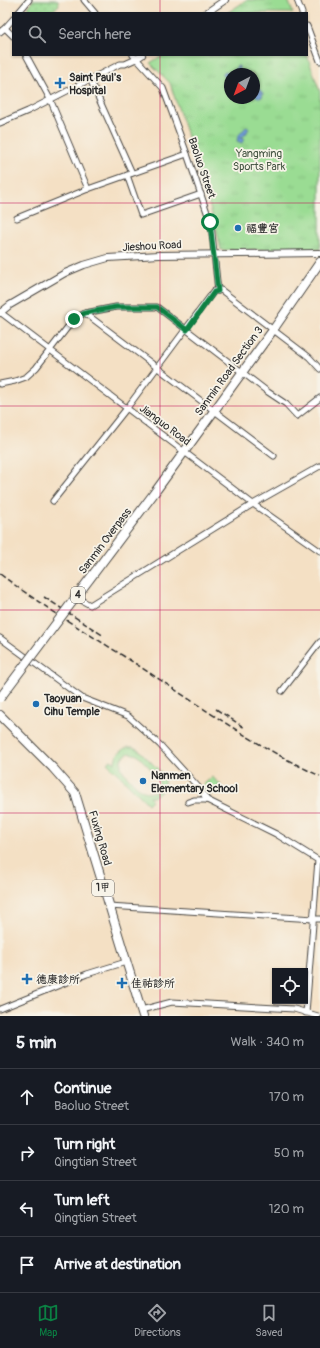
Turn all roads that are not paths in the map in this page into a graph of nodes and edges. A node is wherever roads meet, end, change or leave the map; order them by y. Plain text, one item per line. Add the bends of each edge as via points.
1 (29, 0) edge
2 (84, 0) edge
3 (225, 0) edge
4 (297, 0) edge
5 (19, 12) edge
6 (94, 12) edge
7 (207, 12) edge
8 (302, 12) edge
9 (12, 20) edge
10 (6, 28) junction
11 (308, 29) edge
12 (0, 32) edge
13 (12, 35) edge
14 (27, 56) edge
15 (137, 56) edge
16 (320, 61) edge
17 (90, 79) junction
18 (50, 99) junction
19 (0, 124) edge
20 (187, 154) junction
21 (132, 173) junction
22 (127, 175) junction
23 (88, 189) junction
24 (201, 194) junction
25 (17, 218) dead end
26 (320, 253) edge
27 (214, 254) junction
28 (320, 262) edge
29 (218, 291) junction
30 (85, 313) junction
31 (1, 314) edge
32 (187, 330) junction
33 (273, 330) junction
34 (50, 349) junction
35 (158, 368) junction
36 (320, 369) edge
37 (242, 372) junction
38 (0, 384) edge
39 (320, 398) edge
40 (127, 408) junction
41 (214, 411) junction
42 (184, 451) junction
43 (274, 456) dead end
44 (320, 466) edge
45 (155, 492) joint
46 (53, 501) dead end
47 (252, 504) junction
48 (320, 551) edge
49 (81, 600) tunnel mouth
50 (0, 638) edge
51 (320, 642) edge
52 (282, 692) dead end
53 (0, 698) edge
54 (0, 715) edge
55 (207, 800) junction
56 (188, 802) dead end
57 (109, 906) junction
58 (314, 919) junction
59 (320, 919) edge
60 (126, 962) junction
61 (0, 1009) edge
62 (142, 1013) edge
63 (306, 1013) junction
64 (318, 1016) edge

1 - 5 street
2 - 6 street
3 - 7 street
4 - 8 street
9 - 10 street
10 - 12 street
10 - 13 street
11 - 16 street
14 - 18 street
15 - 17 street
15 - 20 street, Baoluo Street via 163,88
17 - 18 street
17 - 21 street
18 - 19 street
18 - 23 street
20 - 21 street
20 - 24 street, Baoluo Street
21 - 22 street
22 - 23 street
22 - 24 street via 141,215
23 - 25 street
24 - 27 street, Baoluo Street via 211,224
26 - 27 street, Jieshou Road
27 - 29 street, Baoluo Street
27 - 31 street, Jieshou Road via 98,260 65,273 10,305
28 - 33 main road, Sanmin Road Section 3 / 4
29 - 32 street via 214,292
29 - 33 street via 221,290
30 - 32 street via 116,307 157,307
30 - 34 street via 74,319
30 - 35 street
31 - 34 street, Jianguo Road
32 - 35 street
32 - 37 street
33 - 36 street via 309,357
33 - 37 main road, Sanmin Road Section 3 / 4
34 - 38 street via 26,377
34 - 40 street, Jianguo Road
35 - 40 street
35 - 41 street
37 - 39 street via 286,404 297,416
37 - 41 main road, Sanmin Road Section 3 / 4
40 - 42 street, Jianguo Road
40 - 46 street
41 - 42 main road, Sanmin Road Section 3 / 4
41 - 43 street
42 - 45 main road, Sanmin Road Section 3 / 4
42 - 47 street, Jianguo Road
44 - 47 street
45 - 53 main road, Sanmin Overpass / 4, bridge
47 - 48 street, Jianguo Road
47 - 49 street via 90,605
50 - 55 street via 82,698 128,716 160,745
51 - 52 street
54 - 57 main road, Fuxing Road / 1甲 via 75,793
55 - 56 street
55 - 58 street via 276,834 318,860
57 - 58 street
57 - 60 main road, Fuxing Road / 1甲
58 - 59 street
58 - 63 street
60 - 61 street via 87,974
60 - 62 main road, Fuxing Road / 1甲
62 - 63 street via 172,1002 294,1009
63 - 64 street

